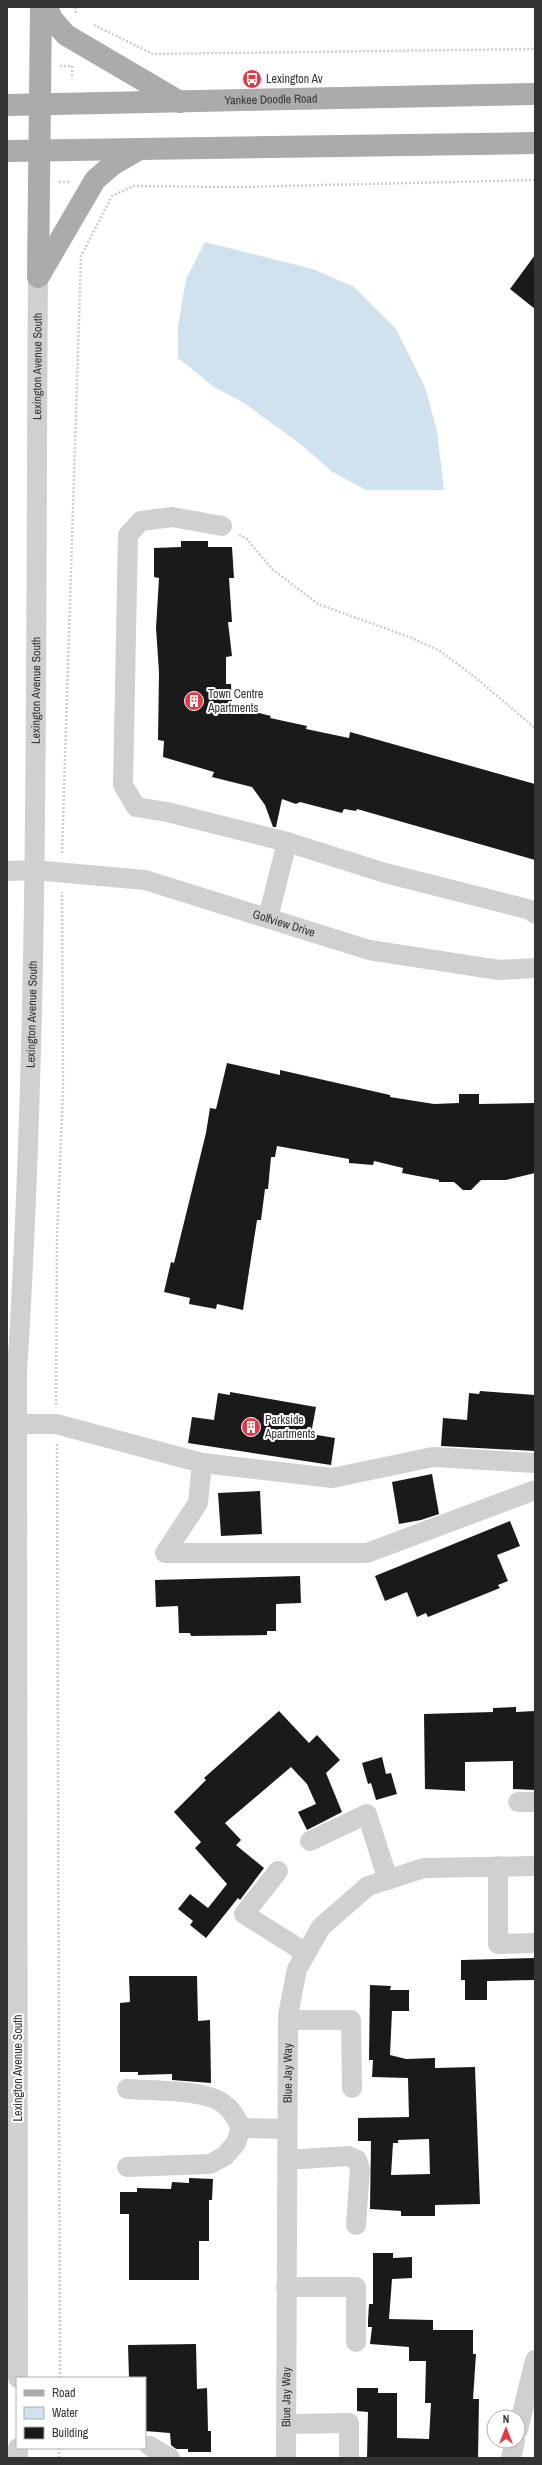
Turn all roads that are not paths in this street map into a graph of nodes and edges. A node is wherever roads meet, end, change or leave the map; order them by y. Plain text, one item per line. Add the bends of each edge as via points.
1 (41, 7) edge
2 (47, 7) edge
3 (535, 94) edge
4 (180, 102) junction
5 (7, 105) edge
6 (39, 105) junction
7 (535, 143) edge
8 (140, 150) junction
9 (7, 151) edge
10 (39, 151) junction
11 (38, 277) junction
12 (222, 526) road end
13 (287, 842) junction
14 (34, 870) junction
15 (7, 871) edge
16 (535, 914) edge
17 (268, 918) junction
18 (535, 968) edge
19 (7, 1318) edge
20 (16, 1373) junction
21 (12, 1424) edge
22 (202, 1463) junction
23 (535, 1464) edge
24 (535, 1490) edge
25 (310, 1841) dead end
26 (498, 1866) junction
27 (535, 1866) edge
28 (278, 1871) dead end
29 (388, 1880) junction
30 (535, 1943) edge
31 (306, 1953) junction
32 (12, 2018) edge
33 (288, 2020) junction
34 (352, 2088) dead end
35 (127, 2090) dead end
36 (241, 2128) junction
37 (287, 2129) junction
38 (287, 2160) junction
39 (128, 2167) dead end
40 (356, 2225) dead end
41 (286, 2287) junction
42 (356, 2342) dead end
43 (535, 2360) edge
44 (18, 2377) edge
45 (523, 2409) edge
46 (286, 2424) junction
47 (150, 2446) dead end
48 (170, 2458) edge
49 (286, 2458) edge
50 (349, 2458) edge

1 - 6 main road, Lexington Avenue South
2 - 4 main road via 52,19 66,36
3 - 4 main road, Yankee Doodle Road
4 - 6 main road, Yankee Doodle Road
5 - 6 main road, Yankee Doodle Road
6 - 10 main road, Lexington Avenue South
7 - 8 main road
8 - 10 main road
8 - 11 main road via 112,165 95,180
9 - 10 main road
10 - 11 main road, Lexington Avenue South
11 - 14 street, Lexington Avenue South
12 - 13 street via 172,517 141,521 128,535 123,785 136,808 167,812
13 - 16 street via 385,872 531,910
13 - 17 street
14 - 15 street, Golfview Drive
14 - 17 street, Golfview Drive via 145,880
14 - 20 street, Lexington Avenue South via 26,1223
17 - 18 street, Golfview Drive via 369,950 499,970
19 - 20 street, Lexington Avenue South
20 - 21 street, Lexington Avenue South
21 - 22 street via 56,1424
21 - 32 street, Lexington Avenue South
22 - 23 street via 332,1478 433,1457
22 - 24 street via 198,1503 165,1553 367,1553
25 - 29 street via 367,1814
26 - 27 street, Blue Jay Way
26 - 29 street, Blue Jay Way via 424,1868
26 - 30 street via 498,1944
28 - 31 street via 244,1914
29 - 31 street, Blue Jay Way via 368,1886 320,1927
31 - 33 street, Blue Jay Way via 297,1969
32 - 44 street, Lexington Avenue South
33 - 34 street via 351,2020
33 - 37 street, Blue Jay Way
35 - 36 street via 190,2092 220,2101 234,2113
36 - 37 street
36 - 39 street via 236,2143 225,2156 210,2164
37 - 38 street, Blue Jay Way
38 - 40 street via 348,2156 357,2160 360,2169
38 - 41 street, Blue Jay Way
41 - 42 street via 356,2287
41 - 46 street, Blue Jay Way
43 - 45 street
46 - 49 street, Blue Jay Way
46 - 50 street via 349,2423
47 - 48 street

